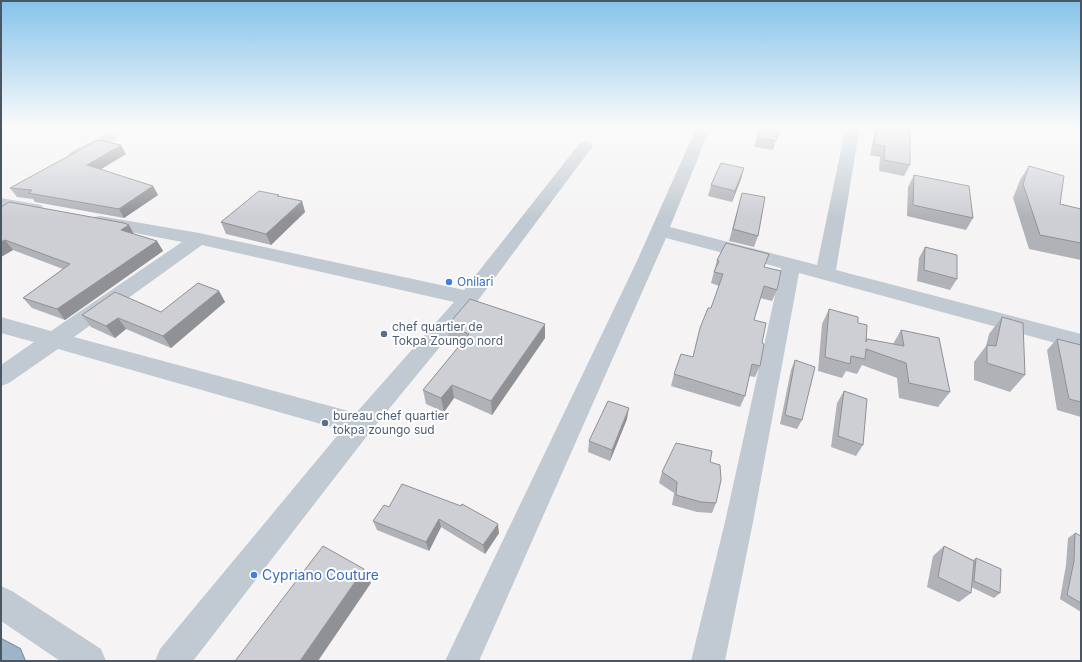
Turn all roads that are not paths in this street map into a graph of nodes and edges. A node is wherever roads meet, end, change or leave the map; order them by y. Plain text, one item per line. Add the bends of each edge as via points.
1 (75, 157) edge
2 (577, 157) edge
3 (691, 157) edge
4 (847, 157) edge
5 (62, 164) edge
6 (1, 203) edge
7 (54, 213) edge
8 (85, 218) edge
9 (661, 231) junction
10 (199, 239) junction
11 (791, 265) junction
12 (825, 274) junction
13 (469, 298) junction
14 (1, 325) edge
15 (55, 340) junction
16 (1081, 342) edge
17 (1, 377) edge
18 (361, 425) junction
19 (1, 602) edge
20 (1, 656) edge
21 (8, 661) edge
22 (89, 661) edge
23 (172, 661) edge
24 (462, 661) edge
25 (708, 661) edge

1 - 5 street
2 - 13 street
3 - 9 street
4 - 12 street
6 - 7 street
8 - 10 street
9 - 11 street
9 - 24 street
10 - 13 street
10 - 15 street
11 - 12 street
11 - 25 street
12 - 16 street
13 - 18 street
14 - 15 street
15 - 17 street
15 - 18 street
18 - 23 street
19 - 22 street
20 - 21 highway

